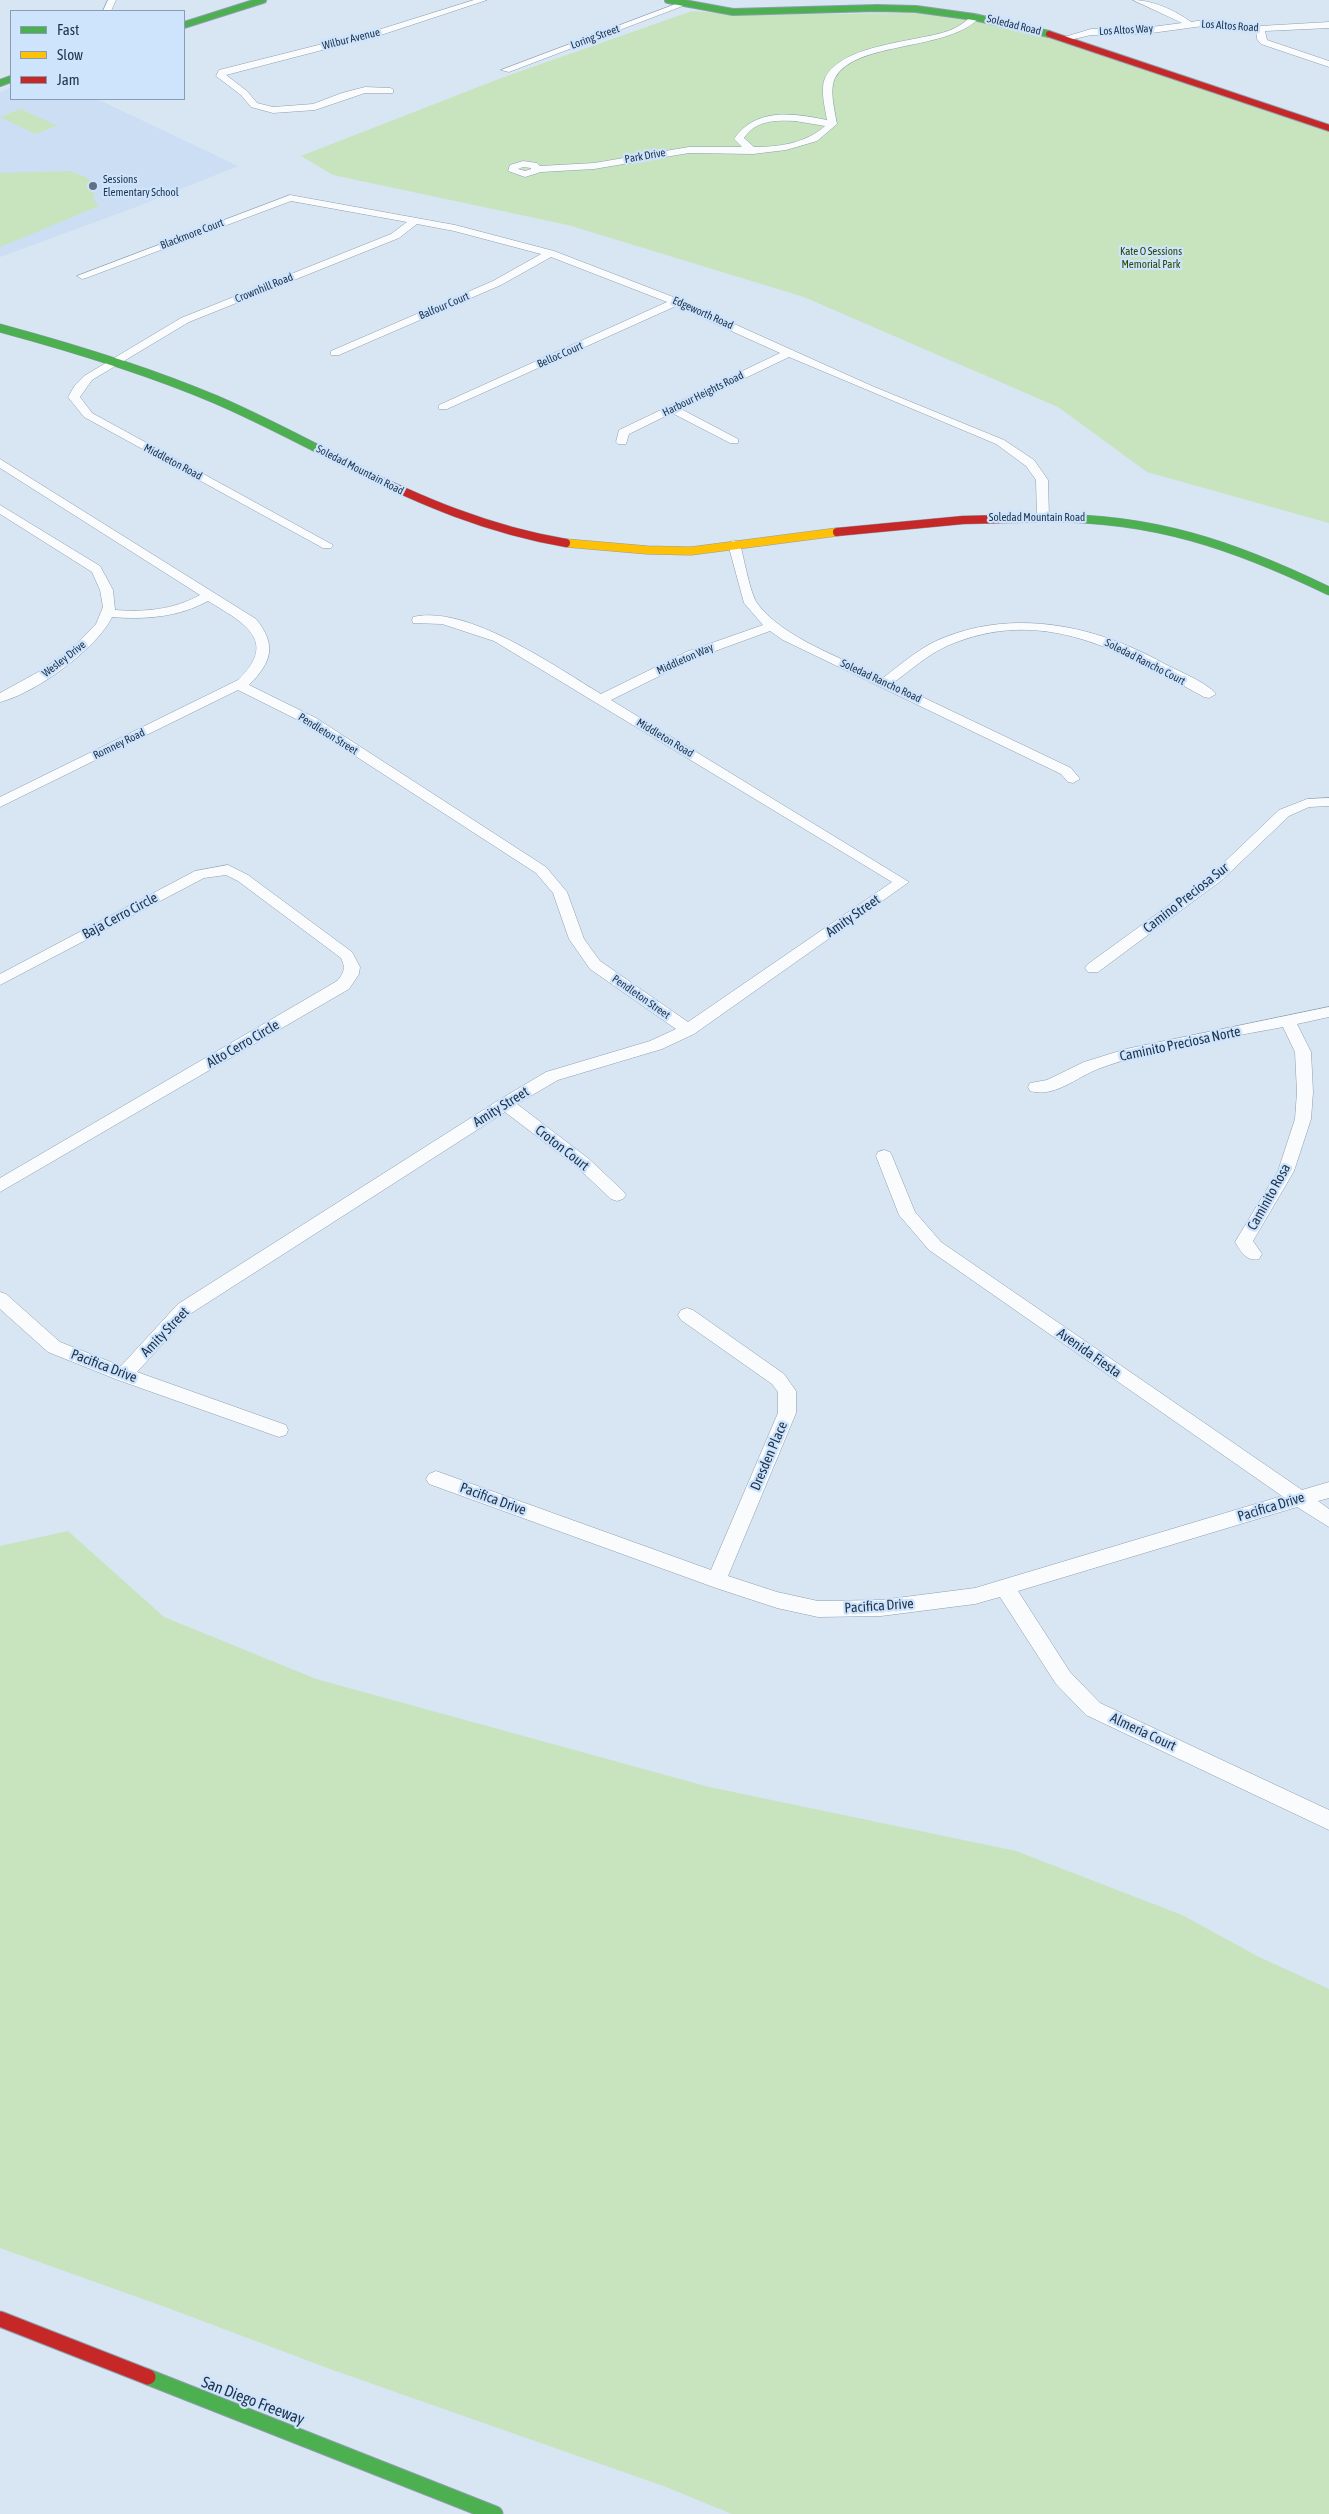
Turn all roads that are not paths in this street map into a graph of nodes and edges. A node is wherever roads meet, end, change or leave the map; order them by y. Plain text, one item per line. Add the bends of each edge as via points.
1 (263, 0) edge
2 (483, 0) edge
3 (668, 0) edge
4 (1138, 0) edge
5 (684, 4) junction
6 (977, 16) junction
7 (1188, 24) junction
8 (185, 25) edge
9 (1329, 25) edge
10 (1260, 28) junction
11 (1065, 38) junction
12 (1329, 64) edge
13 (506, 70) dead end
14 (390, 90) dead end
15 (832, 124) junction
16 (1329, 128) edge
17 (753, 151) junction
18 (537, 169) dead end
19 (303, 199) joint
20 (416, 220) junction
21 (550, 253) junction
22 (82, 276) dead end
23 (678, 302) junction
24 (0, 328) edge
25 (113, 346) dead end
26 (130, 352) junction
27 (791, 352) junction
28 (335, 353) dead end
29 (147, 357) dead end
30 (114, 362) junction
31 (443, 408) dead end
32 (673, 409) junction
33 (734, 440) dead end
34 (622, 442) dead end
35 (0, 463) edge
36 (0, 509) edge
37 (1043, 518) junction
38 (689, 539) dead end
39 (734, 544) junction
40 (327, 545) dead end
41 (1329, 591) edge
42 (209, 595) junction
43 (1320, 600) dead end
44 (108, 613) junction
45 (418, 620) dead end
46 (771, 626) junction
47 (884, 683) junction
48 (238, 685) junction
49 (1209, 694) dead end
50 (0, 698) edge
51 (602, 699) junction
52 (1073, 779) dead end
53 (1329, 802) edge
54 (0, 803) edge
55 (243, 878) joint
56 (902, 882) joint
57 (1093, 968) dead end
58 (0, 980) edge
59 (1329, 1012) edge
60 (1288, 1022) junction
61 (688, 1030) junction
62 (1036, 1087) dead end
63 (504, 1104) junction
64 (884, 1156) dead end
65 (0, 1186) edge
66 (617, 1195) dead end
67 (1252, 1254) dead end
68 (0, 1299) edge
69 (687, 1315) dead end
70 (124, 1375) junction
71 (279, 1430) dead end
72 (436, 1478) dead end
73 (1329, 1490) edge
74 (1299, 1498) junction
75 (1329, 1519) edge
76 (716, 1580) junction
77 (1005, 1587) junction
78 (1329, 1820) edge
79 (0, 2319) edge
80 (495, 2514) edge

1 - 8 main road
2 - 14 street, Wilbur Avenue via 381,32 222,72 221,76 244,92 254,105 274,110 315,107 365,90
3 - 5 main road, Soledad Road
4 - 7 street, Los Altos Road
5 - 6 main road, Soledad Road via 742,12 894,8
5 - 13 street, Loring Street
6 - 11 main road, Soledad Road
6 - 15 street via 958,30 860,56 837,68 829,84
7 - 10 street, Los Altos Road
7 - 11 street, Los Altos Way via 1144,31 1091,32
9 - 10 street, Los Altos Road
10 - 12 street via 1264,42
11 - 16 main road, Soledad Road
15 - 17 street, Park Drive via 820,136 801,144
15 - 17 street via 792,117 752,124 739,138
17 - 18 street, Park Drive via 692,150 595,166
19 - 20 street, Edgeworth Road
19 - 22 street, Blackmore Court via 285,199
20 - 21 street, Edgeworth Road
20 - 26 street, Crownhill Road via 395,236 185,320
21 - 23 street, Edgeworth Road
21 - 28 street, Balfour Court via 497,283
23 - 27 street, Edgeworth Road
23 - 31 street, Belloc Court
24 - 30 main road, Soledad Mountain Road
25 - 26 main road
26 - 29 main road
26 - 30 street, Crownhill Road
27 - 32 street, Harbour Heights Road
27 - 37 street, Edgeworth Road via 868,388 1000,442 1030,463 1042,480
30 - 39 main road, Soledad Mountain Road via 156,375 231,406 422,501 485,526 548,540 630,549 713,550
30 - 40 street, Middleton Road via 79,386 74,397 88,415
32 - 33 street
32 - 34 street, Harbour Heights Road via 623,432
35 - 42 street
36 - 44 street via 96,569 102,576
37 - 39 main road, Soledad Mountain Road via 959,520
37 - 41 main road, Soledad Mountain Road via 1073,516 1106,520 1199,539 1259,559
37 - 43 main road via 1140,536 1216,555 1265,573
38 - 39 main road, Soledad Mountain Road
39 - 46 street, Soledad Rancho Road via 750,603
42 - 44 street via 161,614
42 - 48 street via 251,622 262,638 263,652 255,672
44 - 50 street, Wesley Drive via 90,639 42,677
45 - 51 street, Middleton Road via 443,620 499,638
46 - 47 street, Soledad Rancho Road
46 - 51 street, Middleton Way via 690,655
47 - 49 street, Soledad Rancho Court via 940,645 973,632 1049,628 1097,638 1122,648
47 - 52 street, Soledad Rancho Road via 1066,771
48 - 54 street, Romney Road
48 - 61 street, Pendleton Street via 311,721 541,870 560,892 577,939 595,965
51 - 56 street, Middleton Road
53 - 57 street, Camino Preciosa Sur via 1307,804 1284,812 1218,877
55 - 58 street, Baja Cerro Circle via 228,870 200,874
55 - 65 street, Alto Cerro Circle via 348,955 354,966 353,973 343,985
56 - 61 street, Amity Street
59 - 60 street, Caminito Preciosa Norte
60 - 62 street, Caminito Preciosa Norte via 1128,1053 1086,1067 1048,1088
60 - 67 street, Caminito Rosa via 1302,1052 1303,1119 1286,1171 1244,1242
61 - 63 street, Amity Street via 656,1045 552,1076
63 - 66 street, Croton Court via 583,1163
63 - 70 street, Amity Street via 184,1309
64 - 74 street, Avenida Fiesta via 908,1215 935,1246
68 - 70 street, Pacifica Drive via 54,1347
69 - 76 street, Dresden Place via 778,1380 787,1391 787,1413
70 - 71 street, Pacifica Drive
72 - 76 street, Pacifica Drive
73 - 74 street, Pacifica Drive
74 - 75 street, Avenida Fiesta
74 - 77 street, Pacifica Drive
76 - 77 street, Pacifica Drive via 777,1600 818,1609 881,1608 974,1596
77 - 78 street, Almeria Court via 1062,1678 1093,1709
79 - 80 main road, San Diego Freeway

